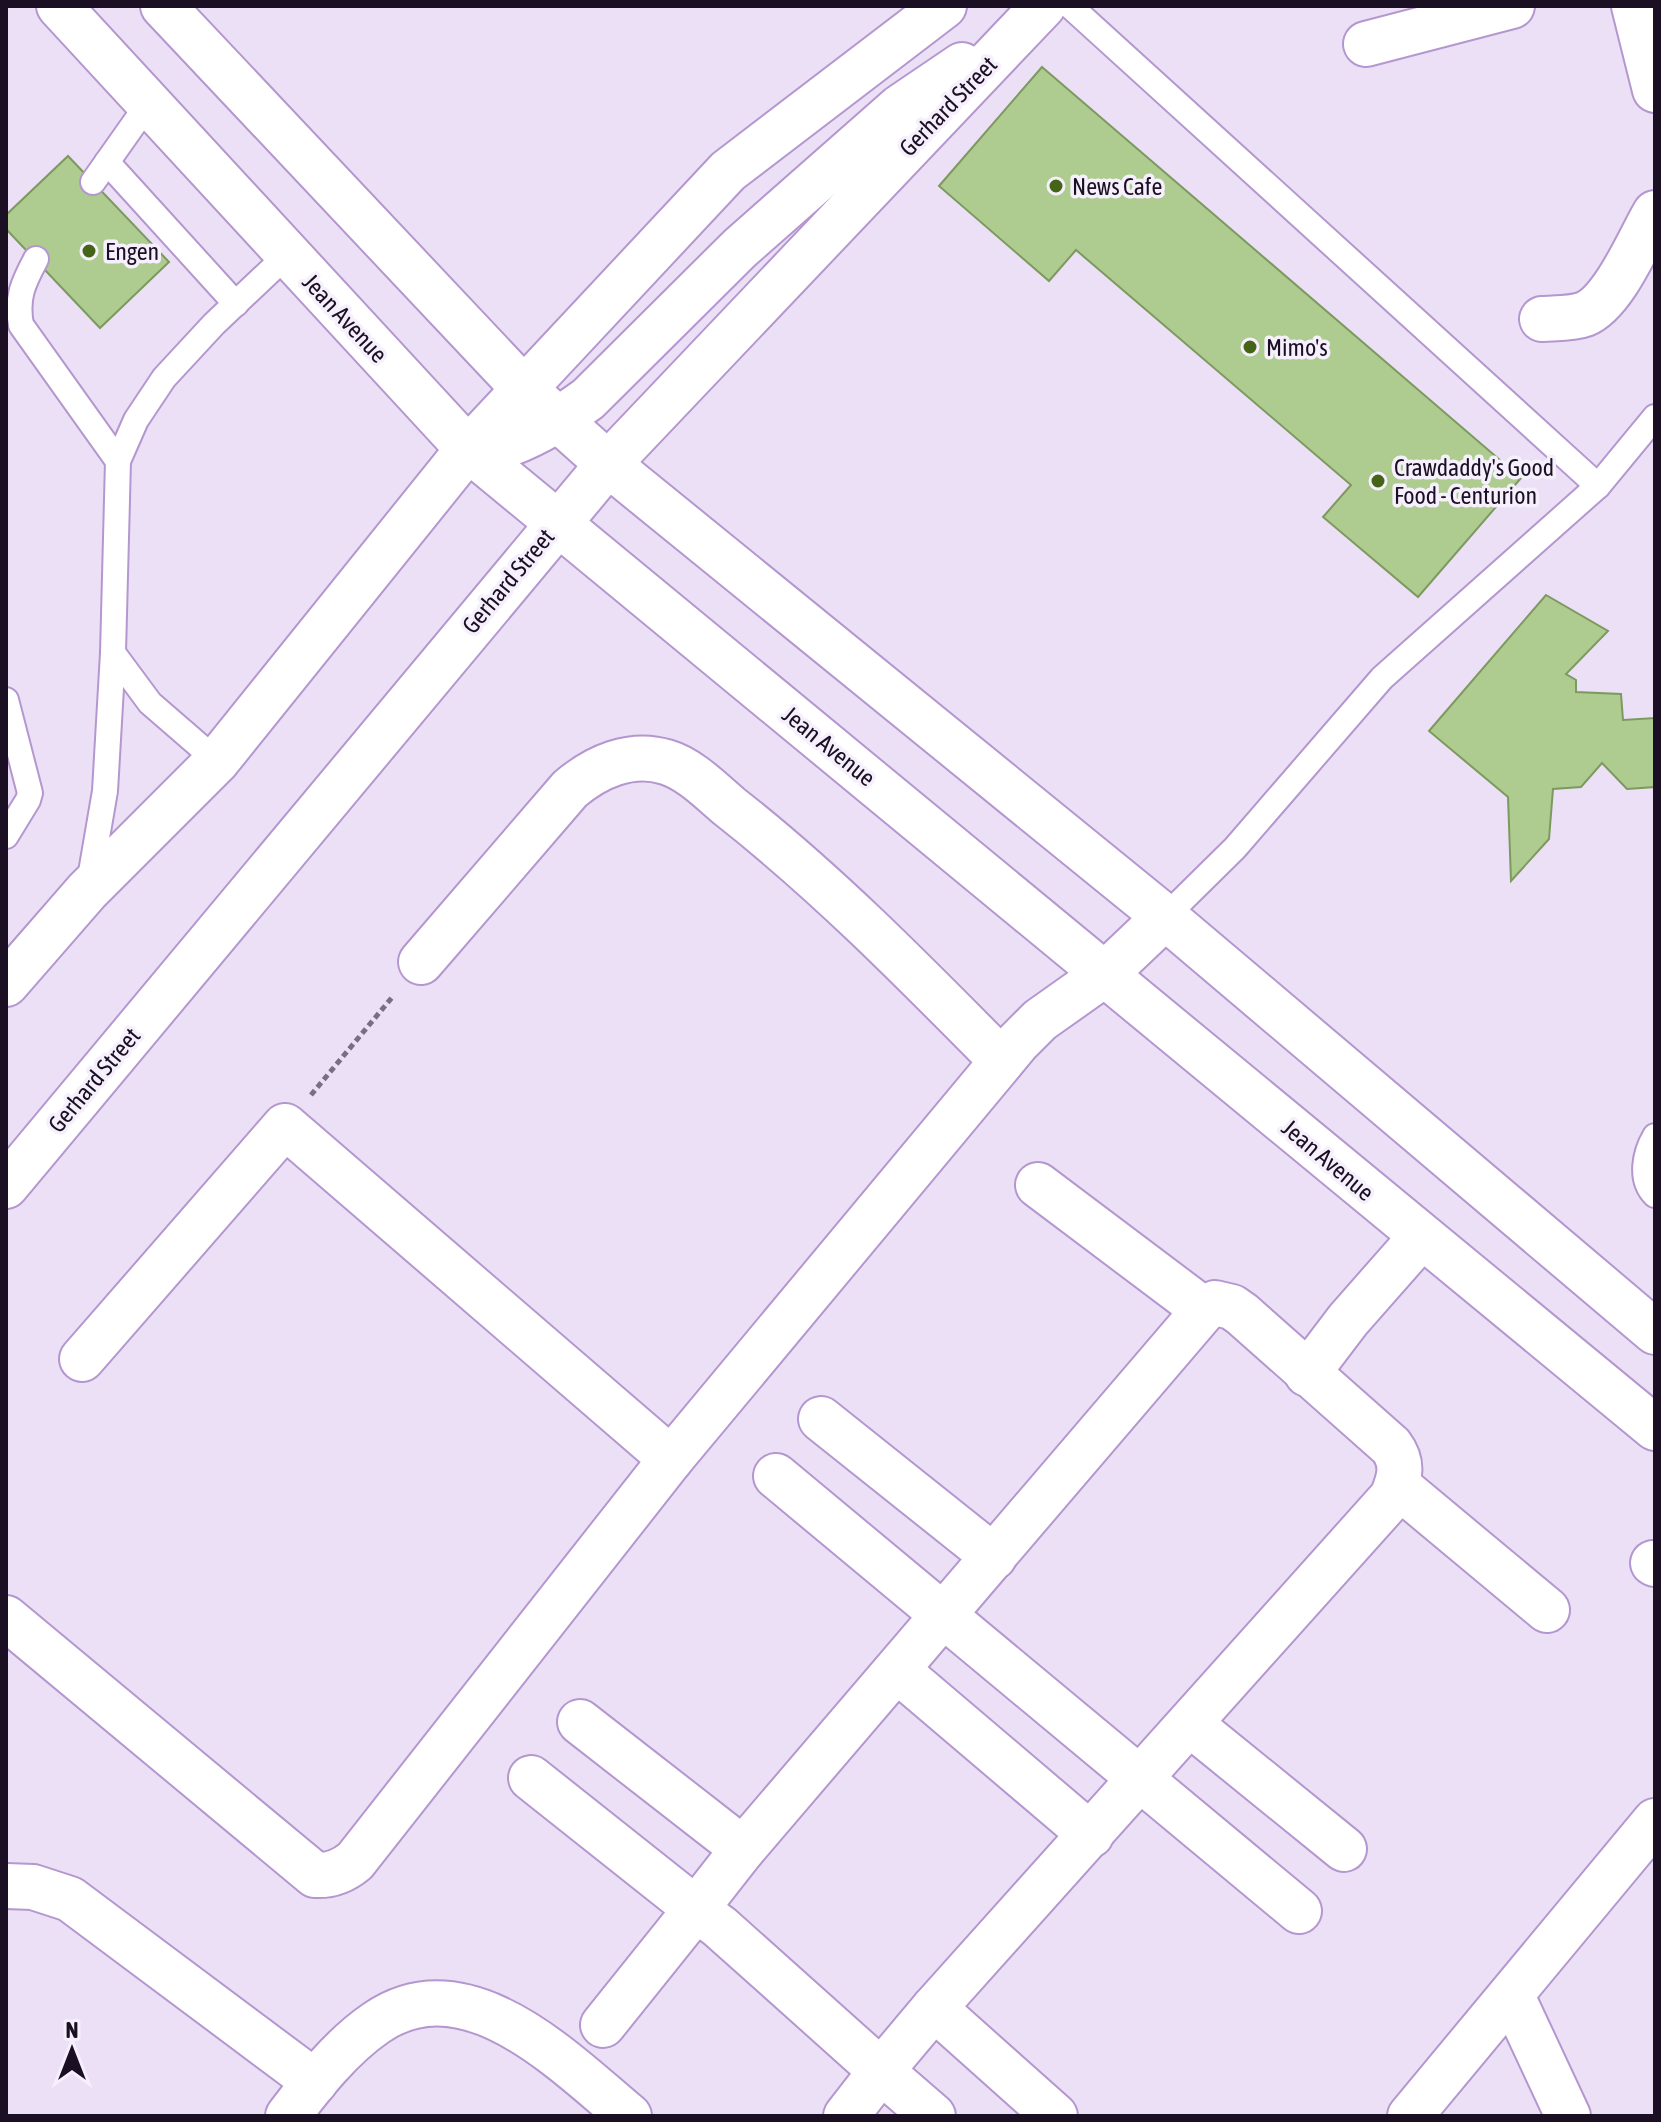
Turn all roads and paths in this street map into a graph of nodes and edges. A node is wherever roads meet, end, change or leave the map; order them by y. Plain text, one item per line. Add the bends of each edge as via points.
1 (59, 6) edge
2 (944, 6) edge
3 (1070, 6) edge
4 (1512, 6) edge
5 (1634, 6) edge
6 (173, 9) edge
7 (1035, 14) edge
8 (1366, 44) dead end
9 (1655, 90) edge
10 (148, 104) junction
11 (1655, 213) edge
12 (287, 255) junction
13 (36, 259) dead end
14 (236, 304) junction
15 (1542, 319) dead end
16 (524, 389) junction
17 (1655, 417) edge
18 (559, 420) junction
19 (468, 449) junction
20 (118, 461) junction
21 (608, 464) junction
22 (1598, 486) junction
23 (557, 522) junction
24 (113, 653) junction
25 (6, 700) edge
26 (217, 761) junction
27 (6, 836) edge
28 (87, 891) junction
29 (1165, 917) junction
30 (421, 962) joint
31 (1105, 974) junction
32 (6, 984) edge
33 (1002, 1061) junction
34 (285, 1126) junction
35 (1655, 1136) edge
36 (1038, 1185) dead end
37 (6, 1186) edge
38 (1655, 1195) edge
39 (1421, 1237) junction
40 (1204, 1310) junction
41 (1655, 1332) edge
42 (82, 1359) dead end
43 (1307, 1374) junction
44 (821, 1419) dead end
45 (1655, 1428) edge
46 (671, 1459) junction
47 (776, 1476) dead end
48 (1397, 1485) junction
49 (994, 1557) junction
50 (1547, 1610) dead end
51 (944, 1615) junction
52 (6, 1618) edge
53 (897, 1670) junction
54 (580, 1722) dead end
55 (1190, 1724) junction
56 (531, 1778) dead end
57 (1141, 1778) junction
58 (1655, 1821) edge
59 (1091, 1835) junction
60 (743, 1849) junction
61 (1344, 1849) dead end
62 (6, 1886) edge
63 (696, 1909) junction
64 (1299, 1911) dead end
65 (1512, 1996) junction
66 (934, 2008) junction
67 (603, 2025) dead end
68 (881, 2071) junction
69 (315, 2082) junction
70 (288, 2116) edge
71 (629, 2116) edge
72 (846, 2116) edge
73 (933, 2116) edge
74 (1055, 2116) edge
75 (1410, 2116) edge
76 (1568, 2116) edge

1 - 10 street, Jean Avenue
2 - 16 street via 728,171
3 - 22 lane
4 - 8 street
5 - 9 street
6 - 16 street
7 - 18 street via 900,107 740,248 588,399
7 - 21 street, Gerhard Street
10 - 12 street, Jean Avenue
10 - 14 lane via 100,172
11 - 15 street via 1597,307 1583,315
12 - 14 lane
12 - 19 street, Jean Avenue
13 - 20 lane via 20,288 21,325
14 - 20 lane via 164,378 136,420
16 - 18 street
16 - 19 street
17 - 22 lane
18 - 19 street via 498,447
18 - 21 street
19 - 23 street, Jean Avenue
19 - 26 street
20 - 24 lane
21 - 23 street, Gerhard Street
21 - 29 street
22 - 29 lane via 1382,678 1235,848
23 - 31 street, Jean Avenue
23 - 37 street, Gerhard Street
24 - 26 lane via 150,703
24 - 28 lane via 105,791
25 - 27 lane via 30,793
26 - 28 street
28 - 32 street
29 - 31 street
29 - 41 street
30 - 33 street via 570,789 591,772 651,758 683,770 764,834 848,908
30 - 34 path
31 - 33 street via 1040,1020
31 - 39 street, Jean Avenue
33 - 46 street
34 - 42 street
34 - 46 street
35 - 38 lane via 1645,1161
36 - 40 street
39 - 43 street
39 - 45 street, Jean Avenue
40 - 43 street via 1215,1303 1232,1307
40 - 49 street
43 - 48 street via 1396,1452
44 - 49 street
46 - 52 street via 355,1861 326,1875 315,1875
47 - 51 street
48 - 50 street
48 - 55 street via 1382,1510
49 - 51 street
51 - 53 street
51 - 57 street
53 - 59 street
53 - 60 street
54 - 60 street
55 - 57 street
55 - 61 street
56 - 63 street
57 - 59 street
57 - 64 street
58 - 65 street
59 - 66 street
60 - 63 street
62 - 69 street via 33,1887 70,1899
63 - 67 street
63 - 68 street
65 - 75 street
65 - 76 street
66 - 68 street
66 - 74 street
68 - 72 street
68 - 73 street
69 - 70 street
69 - 71 street via 376,2023 402,2009 461,2004 503,2020

